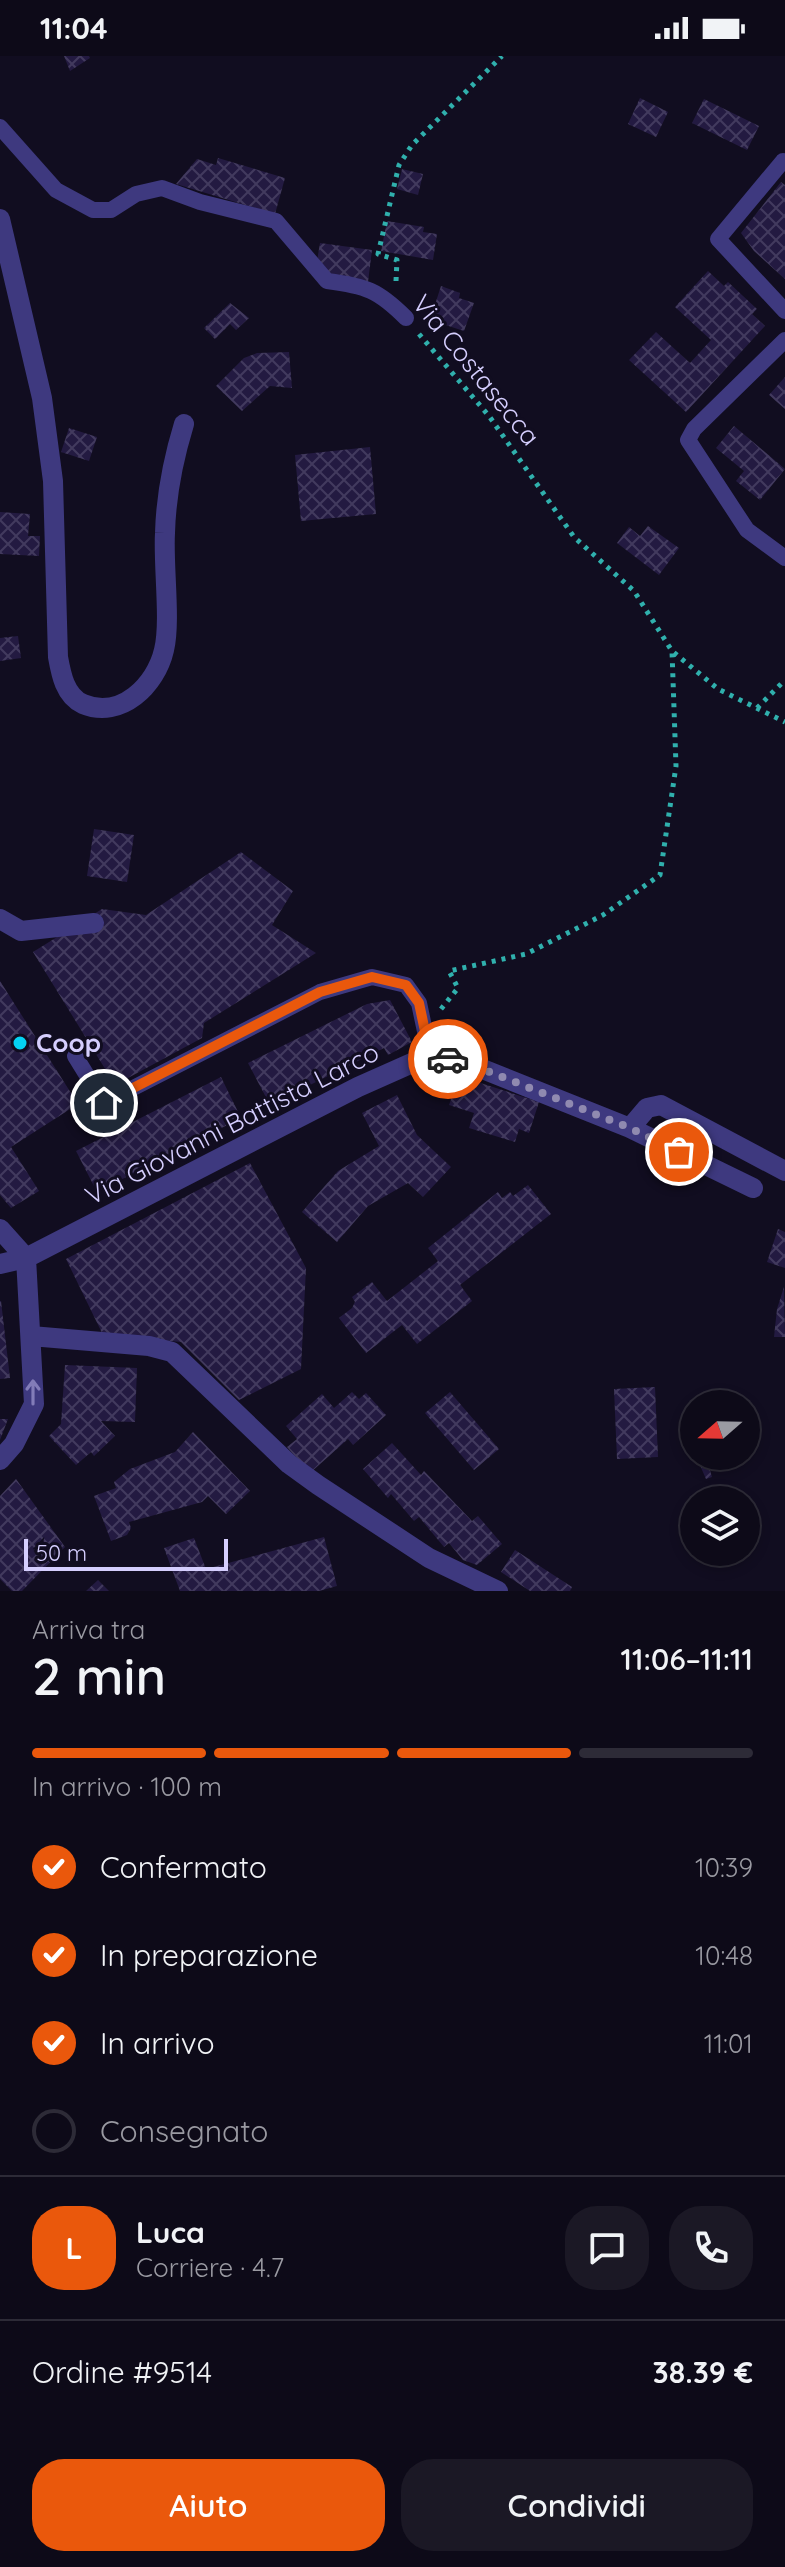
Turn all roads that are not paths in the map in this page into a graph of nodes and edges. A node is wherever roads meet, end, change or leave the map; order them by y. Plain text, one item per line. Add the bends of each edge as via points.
1 (0, 127) edge
2 (785, 163) edge
3 (0, 219) edge
4 (785, 311) edge
5 (406, 318) road end
6 (785, 340) edge
7 (184, 424) dead end
8 (785, 558) edge
9 (0, 919) edge
10 (94, 923) dead end
11 (75, 1056) dead end
12 (436, 1056) junction
13 (630, 1128) junction
14 (785, 1171) edge
15 (753, 1188) dead end
16 (0, 1229) edge
17 (26, 1258) junction
18 (0, 1264) edge
19 (31, 1336) junction
20 (0, 1460) edge
21 (498, 1591) edge

1 - 5 lane, Via Costasecca via 56,190 93,210 111,210 136,194 162,188 276,221 327,281 365,286
2 - 4 lane via 718,239
3 - 7 street via 42,398 53,481 58,657 63,684 81,703 106,709 126,703 148,684 164,650 165,532 171,468
6 - 8 lane via 688,440 747,530
9 - 10 street via 21,931
11 - 12 lane via 104,1103 320,992 372,977 406,985 419,1003
12 - 13 street via 465,1062
12 - 17 street, Via Giovanni Battista Larco via 358,1087
13 - 14 street via 647,1108 661,1105
13 - 15 street
16 - 17 street
17 - 18 street, Via Giovanni Battista Larco
17 - 19 street
20 -> 19 street via 34,1404
19 - 21 street via 172,1352 289,1464 429,1558

